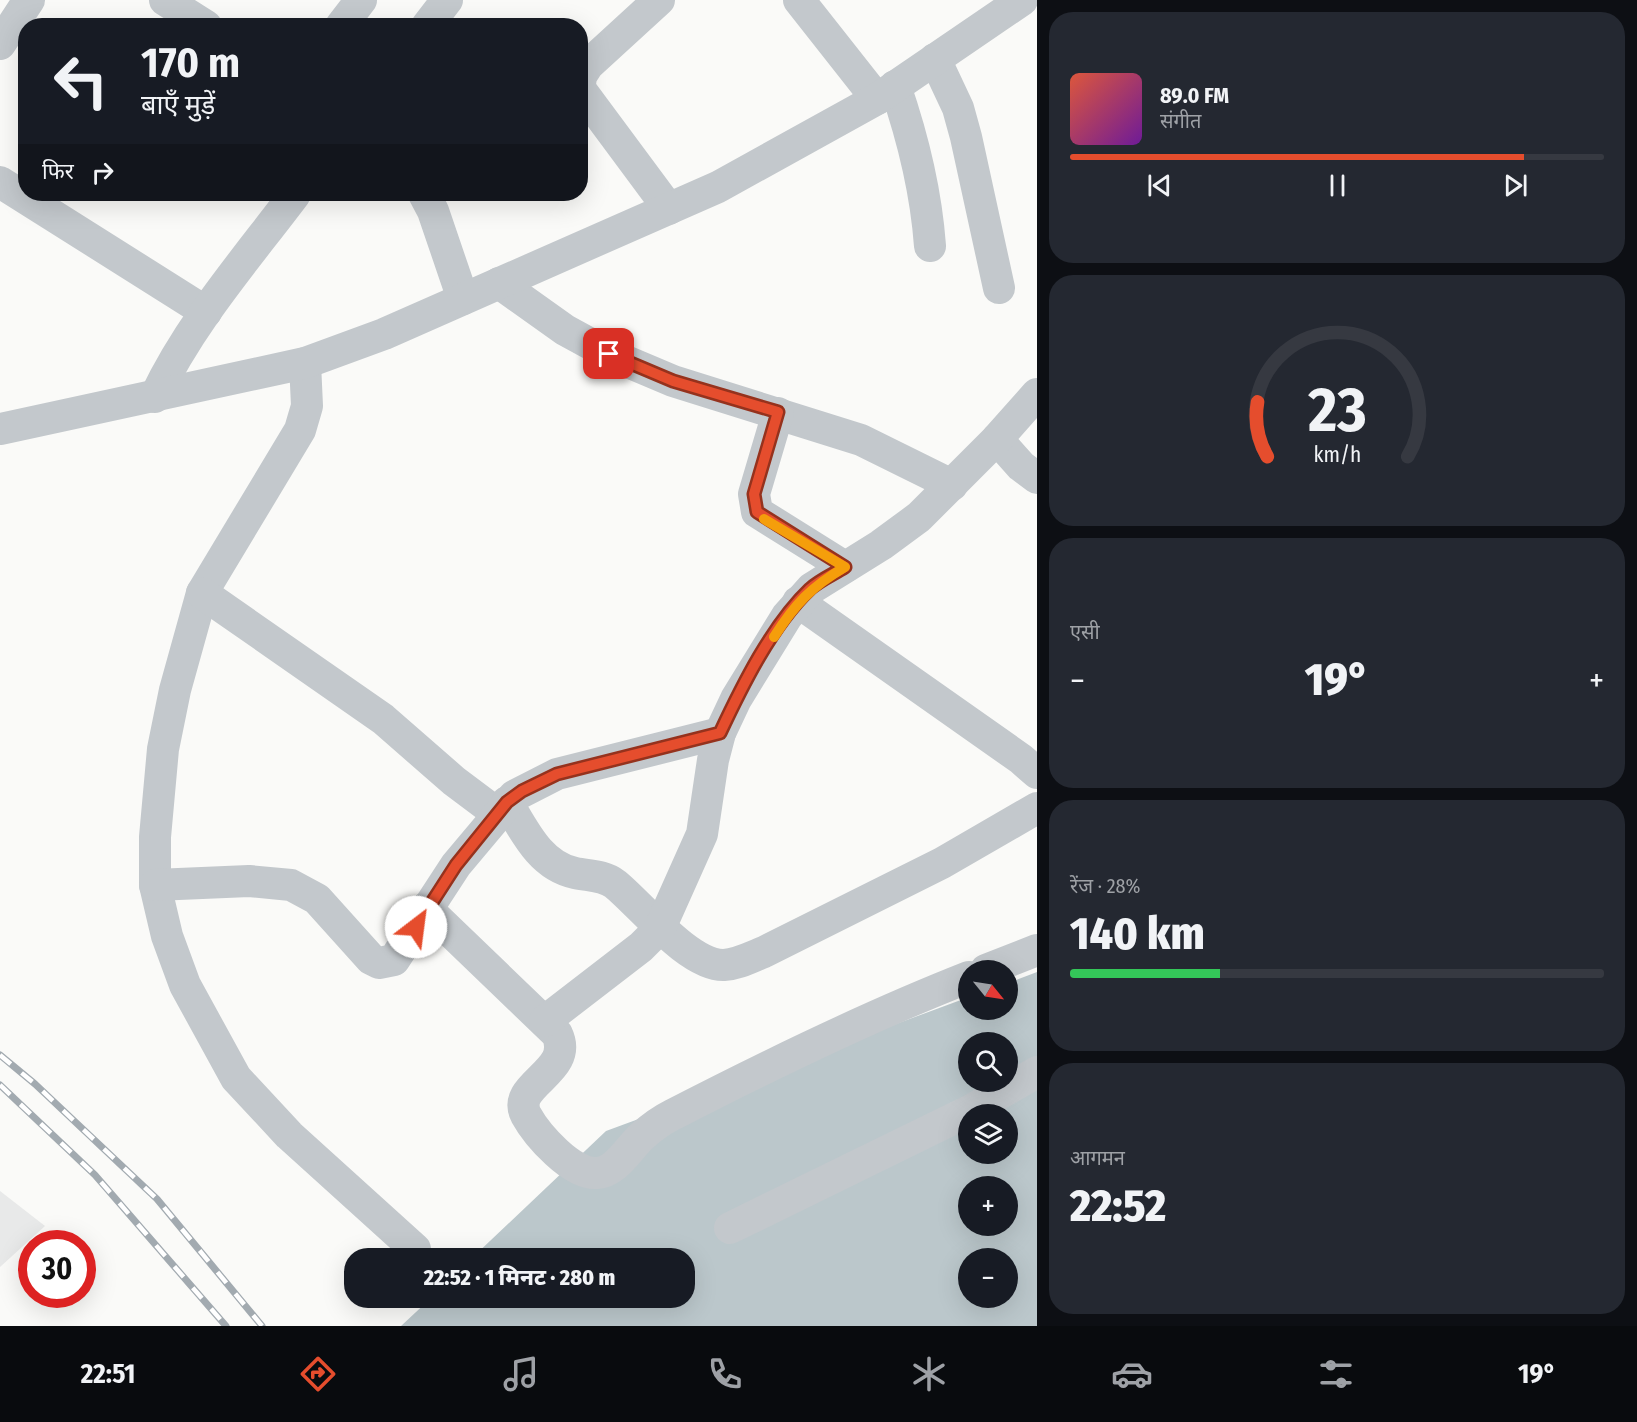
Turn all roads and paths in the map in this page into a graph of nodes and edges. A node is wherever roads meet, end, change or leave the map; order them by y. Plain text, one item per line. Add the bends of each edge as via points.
1 (29, 0) edge
2 (165, 0) edge
3 (361, 0) edge
4 (447, 0) edge
5 (659, 0) edge
6 (799, 0) edge
7 (1022, 0) edge
8 (205, 15) edge
9 (347, 18) edge
10 (433, 18) edge
11 (0, 44) edge
12 (935, 59) junction
13 (588, 65) edge
14 (886, 92) junction
15 (588, 100) edge
16 (0, 183) edge
17 (18, 194) edge
18 (29, 201) edge
19 (290, 201) edge
20 (428, 201) edge
21 (669, 208) junction
22 (930, 246) dead end
23 (499, 283) junction
24 (999, 288) dead end
25 (463, 299) junction
26 (206, 312) junction
27 (305, 363) junction
28 (1037, 394) edge
29 (155, 397) junction
30 (778, 412) junction
31 (0, 429) edge
32 (997, 439) junction
33 (1037, 478) edge
34 (952, 485) junction
35 (845, 567) junction
36 (202, 593) junction
37 (798, 602) junction
38 (720, 733) junction
39 (1037, 773) edge
40 (502, 808) junction
41 (1037, 808) edge
42 (155, 885) junction
43 (426, 908) junction
44 (660, 928) junction
45 (1037, 950) edge
46 (1012, 960) edge
47 (958, 981) edge
48 (545, 1021) junction
49 (1037, 1072) edge
50 (730, 1228) dead end
51 (414, 1248) edge

1 - 11 street
2 - 8 street
3 - 9 street
4 - 10 street
5 - 13 street
6 - 14 street
7 - 12 street
12 - 14 street
12 - 24 street via 958,108
14 - 21 street via 718,187
14 - 22 street via 916,157
15 - 21 street
16 - 17 street
18 - 26 street
19 - 26 street
20 - 25 street
21 - 23 street
23 - 25 street
23 - 30 street via 565,330 609,354 673,381
25 - 27 street
26 - 29 street via 171,364
27 - 29 street
27 - 36 street via 307,406 300,430
28 - 32 street
29 - 31 street
30 - 34 street via 874,445
30 - 35 street via 754,494 757,512
32 - 33 street via 1020,466
32 - 34 street
34 - 35 street via 919,518
35 - 37 street
36 - 40 street via 383,719 447,775
36 - 42 street via 163,749
37 - 38 street via 736,699
37 - 39 street
38 - 40 street via 557,774 522,791
38 - 44 street via 702,834
40 - 43 street
40 - 44 street via 551,863 614,883
41 - 44 street via 942,863 738,963 712,964
42 - 43 street via 249,881 291,885 317,899 362,950 379,963 394,960
42 - 51 street via 167,936 185,985 236,1078 289,1134
43 - 48 street
44 - 48 street
45 - 46 street
47 - 48 street via 879,1012 659,1122 612,1167 599,1173 586,1172 562,1158 523,1106 525,1096 560,1056 562,1044
49 - 50 street via 971,1110

